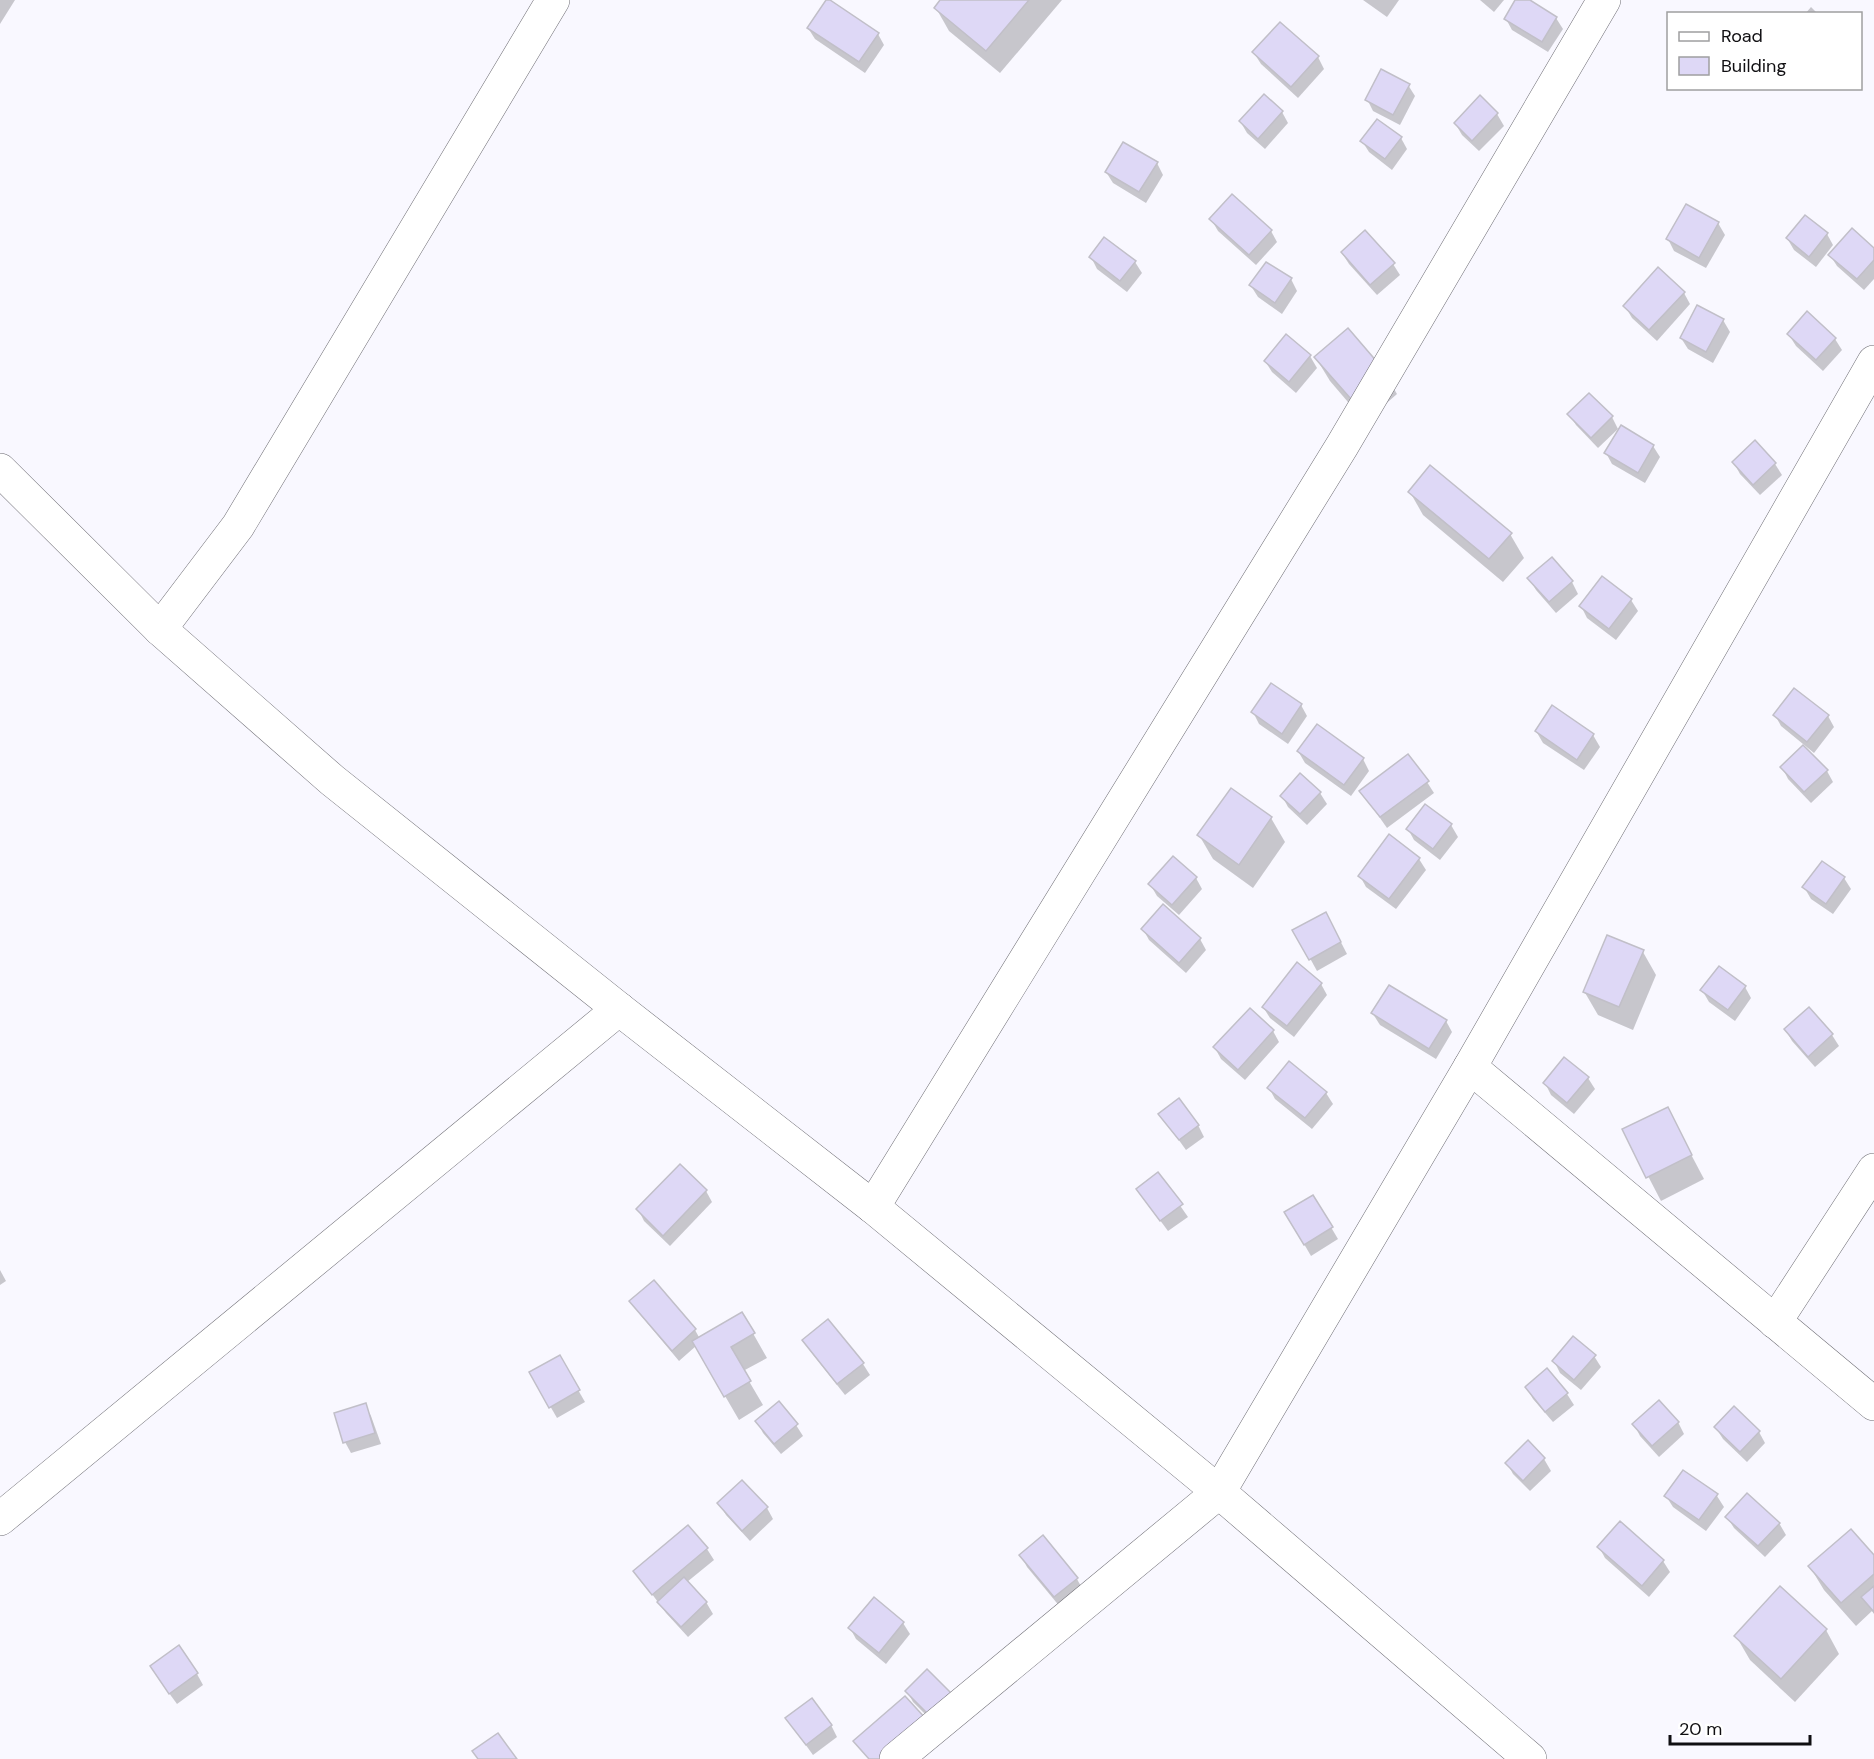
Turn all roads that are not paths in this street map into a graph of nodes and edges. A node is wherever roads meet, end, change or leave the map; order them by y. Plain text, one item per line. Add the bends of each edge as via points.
1 (553, 0) edge
2 (1604, 0) edge
3 (1874, 362) edge
4 (0, 470) edge
5 (160, 629) junction
6 (619, 1009) junction
7 (1470, 1067) junction
8 (1874, 1170) edge
9 (873, 1207) junction
10 (1775, 1322) junction
11 (1874, 1404) edge
12 (1220, 1492) junction
13 (0, 1518) edge
14 (896, 1759) edge
15 (1530, 1759) edge

1 - 5 street via 238,526
2 - 9 street via 1342,446
3 - 7 street
4 - 5 street
5 - 6 street via 332,780
6 - 9 street
6 - 13 street
7 - 10 street
7 - 12 street
8 - 10 street
9 - 12 street
10 - 11 street
12 - 14 street
12 - 15 street

